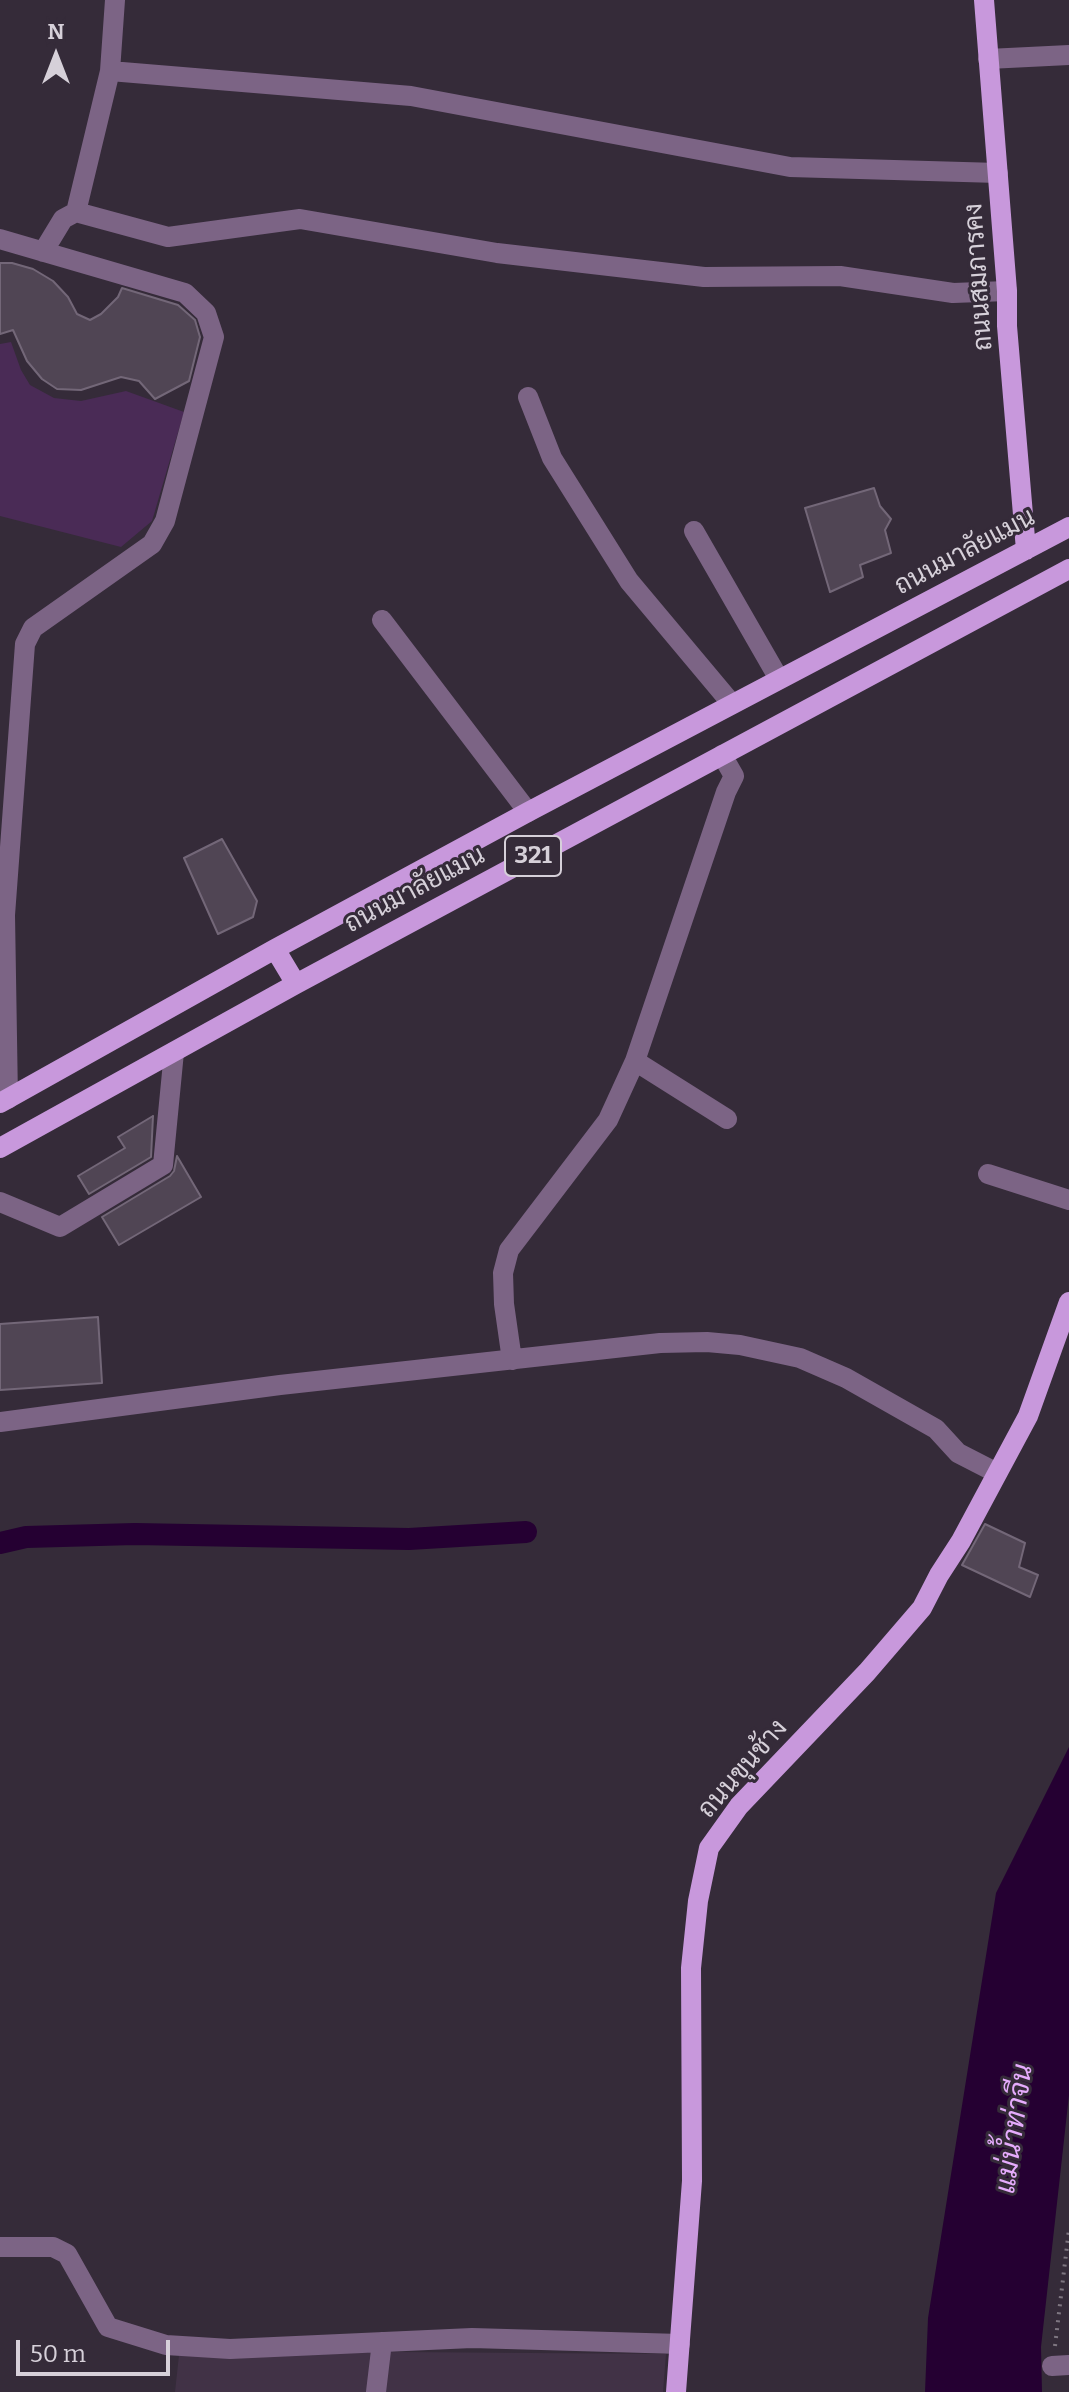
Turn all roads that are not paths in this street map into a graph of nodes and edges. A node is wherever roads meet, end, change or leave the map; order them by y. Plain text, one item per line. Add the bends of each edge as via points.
1 (115, 0) edge
2 (984, 0) edge
3 (1069, 55) edge
4 (988, 59) junction
5 (110, 71) junction
6 (998, 173) junction
7 (76, 212) junction
8 (0, 239) edge
9 (43, 252) junction
10 (1007, 291) junction
11 (528, 397) dead end
12 (1069, 527) edge
13 (694, 531) dead end
14 (1026, 550) junction
15 (1069, 569) edge
16 (382, 620) dead end
17 (779, 679) junction
18 (732, 704) junction
19 (722, 755) junction
20 (528, 812) junction
21 (275, 949) junction
22 (296, 984) junction
23 (174, 1052) junction
24 (635, 1061) junction
25 (4, 1101) edge
26 (727, 1119) dead end
27 (0, 1148) edge
28 (988, 1174) dead end
29 (1069, 1200) edge
30 (0, 1202) edge
31 (1069, 1302) edge
32 (512, 1360) junction
33 (0, 1422) edge
34 (997, 1473) junction
35 (0, 2247) edge
36 (382, 2342) junction
37 (680, 2344) junction
38 (376, 2392) edge
39 (676, 2392) edge

1 - 5 street
2 - 4 main road, ถนนสมภารคง
3 - 4 street
4 - 6 main road, ถนนสมภารคง
5 - 6 street via 411,96 790,167
5 - 7 street
6 - 10 main road, ถนนสมภารคง
7 - 9 street via 63,219
7 - 10 street via 168,237 300,219 497,253 704,277 840,276 953,293
8 - 9 street
9 - 25 street via 185,293 206,313 214,337 165,521 152,544 33,628 25,644 5,915
10 - 14 main road, ถนนสมภารคง
11 - 18 street via 552,458 629,581
12 - 14 main road, ถนนมาลัยแมน / 321
13 - 17 street
14 - 17 main road, ถนนมาลัยแมน / 321
15 - 19 main road, ถนนมาลัยแมน / 321
16 - 20 street
17 - 18 main road, ถนนมาลัยแมน / 321
18 - 20 main road, ถนนมาลัยแมน / 321
19 - 22 main road, ถนนมาลัยแมน / 321
19 - 24 street via 734,776
20 - 21 main road, ถนนมาลัยแมน / 321
21 - 22 main road
21 - 25 main road, ถนนมาลัยแมน / 321
22 - 23 main road, ถนนมาลัยแมน / 321
23 - 27 main road, ถนนมาลัยแมน / 321
23 - 30 street via 163,1165 60,1227
24 - 26 street
24 - 32 street via 608,1120 509,1250 503,1289
28 - 29 street
31 - 34 main road, ถนนขุนช้าง via 1028,1416
32 - 33 street
32 - 34 street via 707,1342 800,1358 936,1429 958,1453
34 - 37 main road, ถนนขุนช้าง via 922,1608 739,1806 709,1848 691,1968 692,2181
35 - 36 street via 53,2247 67,2254 108,2327 166,2345 230,2349
36 - 37 street via 472,2338
36 - 38 street
37 - 39 main road, ถนนขุนช้าง

